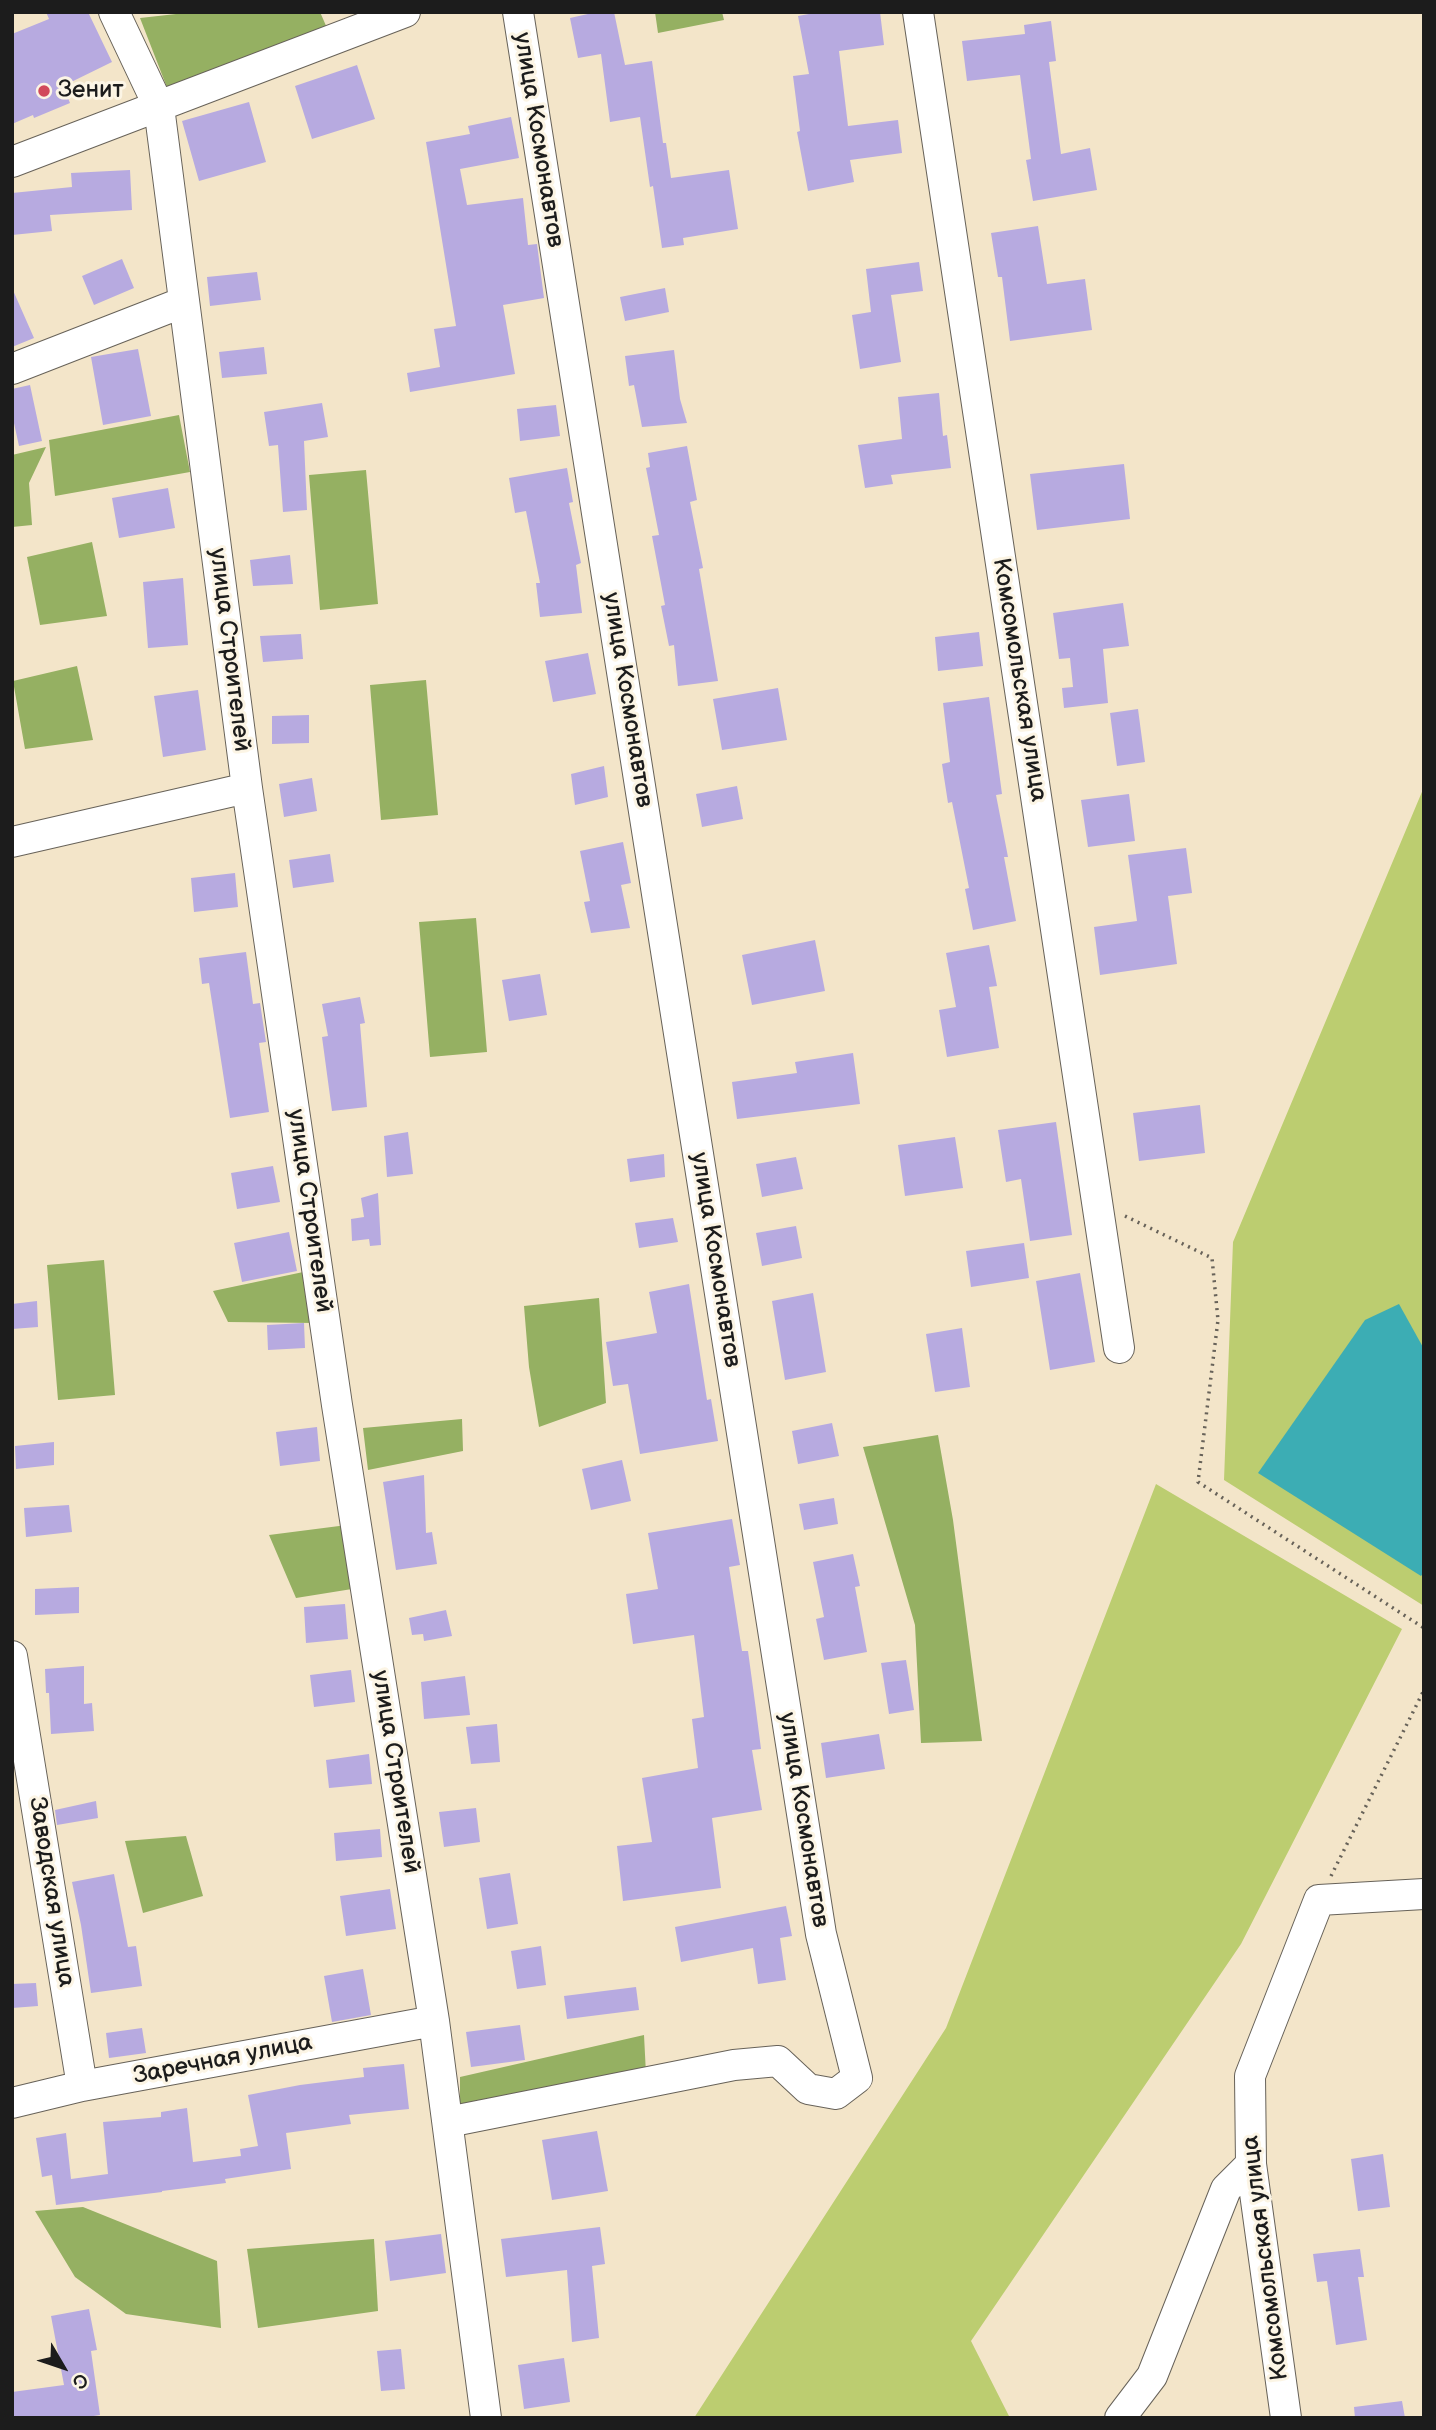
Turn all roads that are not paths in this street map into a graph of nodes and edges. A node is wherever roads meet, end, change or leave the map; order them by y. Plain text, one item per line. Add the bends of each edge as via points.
1 (114, 12) edge
2 (405, 12) edge
3 (518, 12) edge
4 (918, 12) edge
5 (159, 107) junction
6 (12, 162) edge
7 (184, 302) junction
8 (12, 369) edge
9 (247, 788) junction
10 (12, 842) edge
11 (1119, 1348) dead end
12 (12, 1656) edge
13 (1424, 1894) edge
14 (434, 2021) junction
15 (82, 2086) junction
16 (12, 2103) edge
17 (447, 2122) junction
18 (1251, 2164) junction
19 (486, 2418) edge
20 (1120, 2418) edge
21 (1286, 2418) edge

1 - 5 street, улица Строителей
2 - 5 street
3 - 17 street, улица Космонавтов via 819,1920 857,2078 836,2094 808,2089 778,2061 734,2065
4 - 11 street, Комсомольская улица
5 - 6 street
5 - 7 street, улица Строителей
7 - 8 street
7 - 9 street, улица Строителей
9 - 10 street
9 - 14 street, улица Строителей
12 - 15 street, Заводская улица
13 - 18 street, Комсомольская улица via 1319,1900 1250,2076
14 - 15 street, Заречная улица
14 - 17 street, улица Строителей
15 - 16 street, Заречная улица
17 - 19 street, улица Строителей
18 - 20 street via 1226,2189 1152,2376
18 - 21 street, Комсомольская улица

